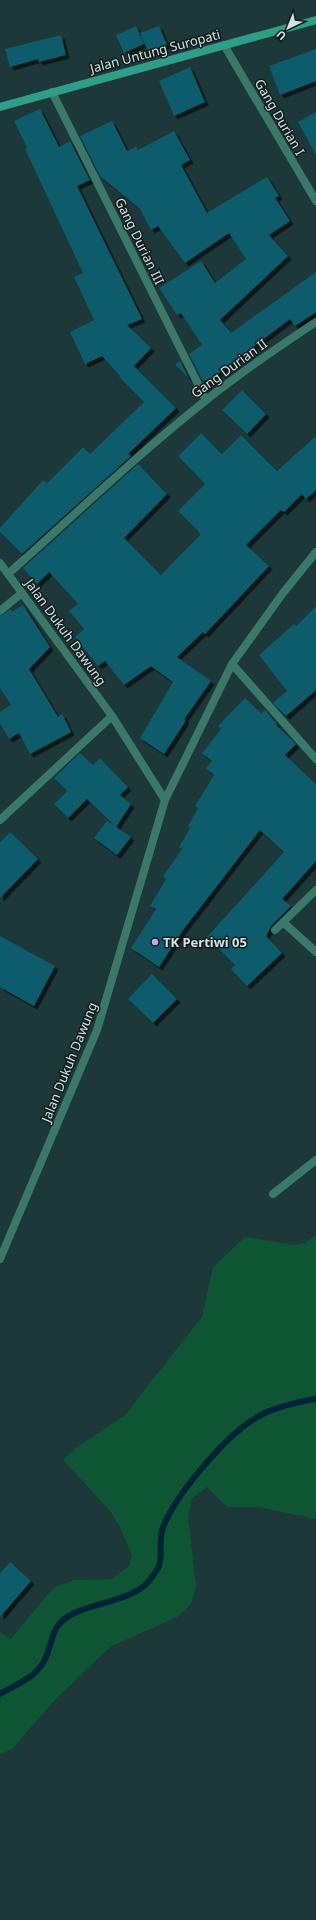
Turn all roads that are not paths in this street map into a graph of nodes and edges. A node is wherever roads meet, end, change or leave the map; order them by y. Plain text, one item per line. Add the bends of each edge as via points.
1 (316, 20) edge
2 (224, 45) junction
3 (52, 92) junction
4 (0, 107) edge
5 (316, 201) edge
6 (316, 322) edge
7 (206, 400) junction
8 (316, 552) edge
9 (0, 563) edge
10 (8, 574) junction
11 (22, 593) junction
12 (0, 611) edge
13 (232, 664) junction
14 (112, 716) junction
15 (316, 759) edge
16 (165, 800) junction
17 (0, 820) edge
18 (316, 890) edge
19 (283, 922) junction
20 (275, 930) dead end
21 (316, 952) edge
22 (316, 1160) edge
23 (274, 1194) dead end
24 (0, 1259) edge

1 - 2 main road, Jalan Untung Suropati
2 - 3 main road, Jalan Untung Suropati
2 - 5 street, Gang Durian I
3 - 4 main road, Jalan Untung Suropati
3 - 7 street, Gang Durian III
6 - 7 street, Gang Durian II
7 - 10 street, Gang Durian II
8 - 13 street, Jalan Dukuh Dawung
9 - 10 street, Jalan Dukuh Dawung
10 - 11 street, Jalan Dukuh Dawung
11 - 12 street
11 - 14 street, Jalan Dukuh Dawung
13 - 15 street
13 - 16 street, Jalan Dukuh Dawung
14 - 16 street, Jalan Dukuh Dawung
14 - 17 street
16 - 24 street, Jalan Dukuh Dawung via 97,1030
18 - 19 street
19 - 20 street
19 - 21 street
22 - 23 street

